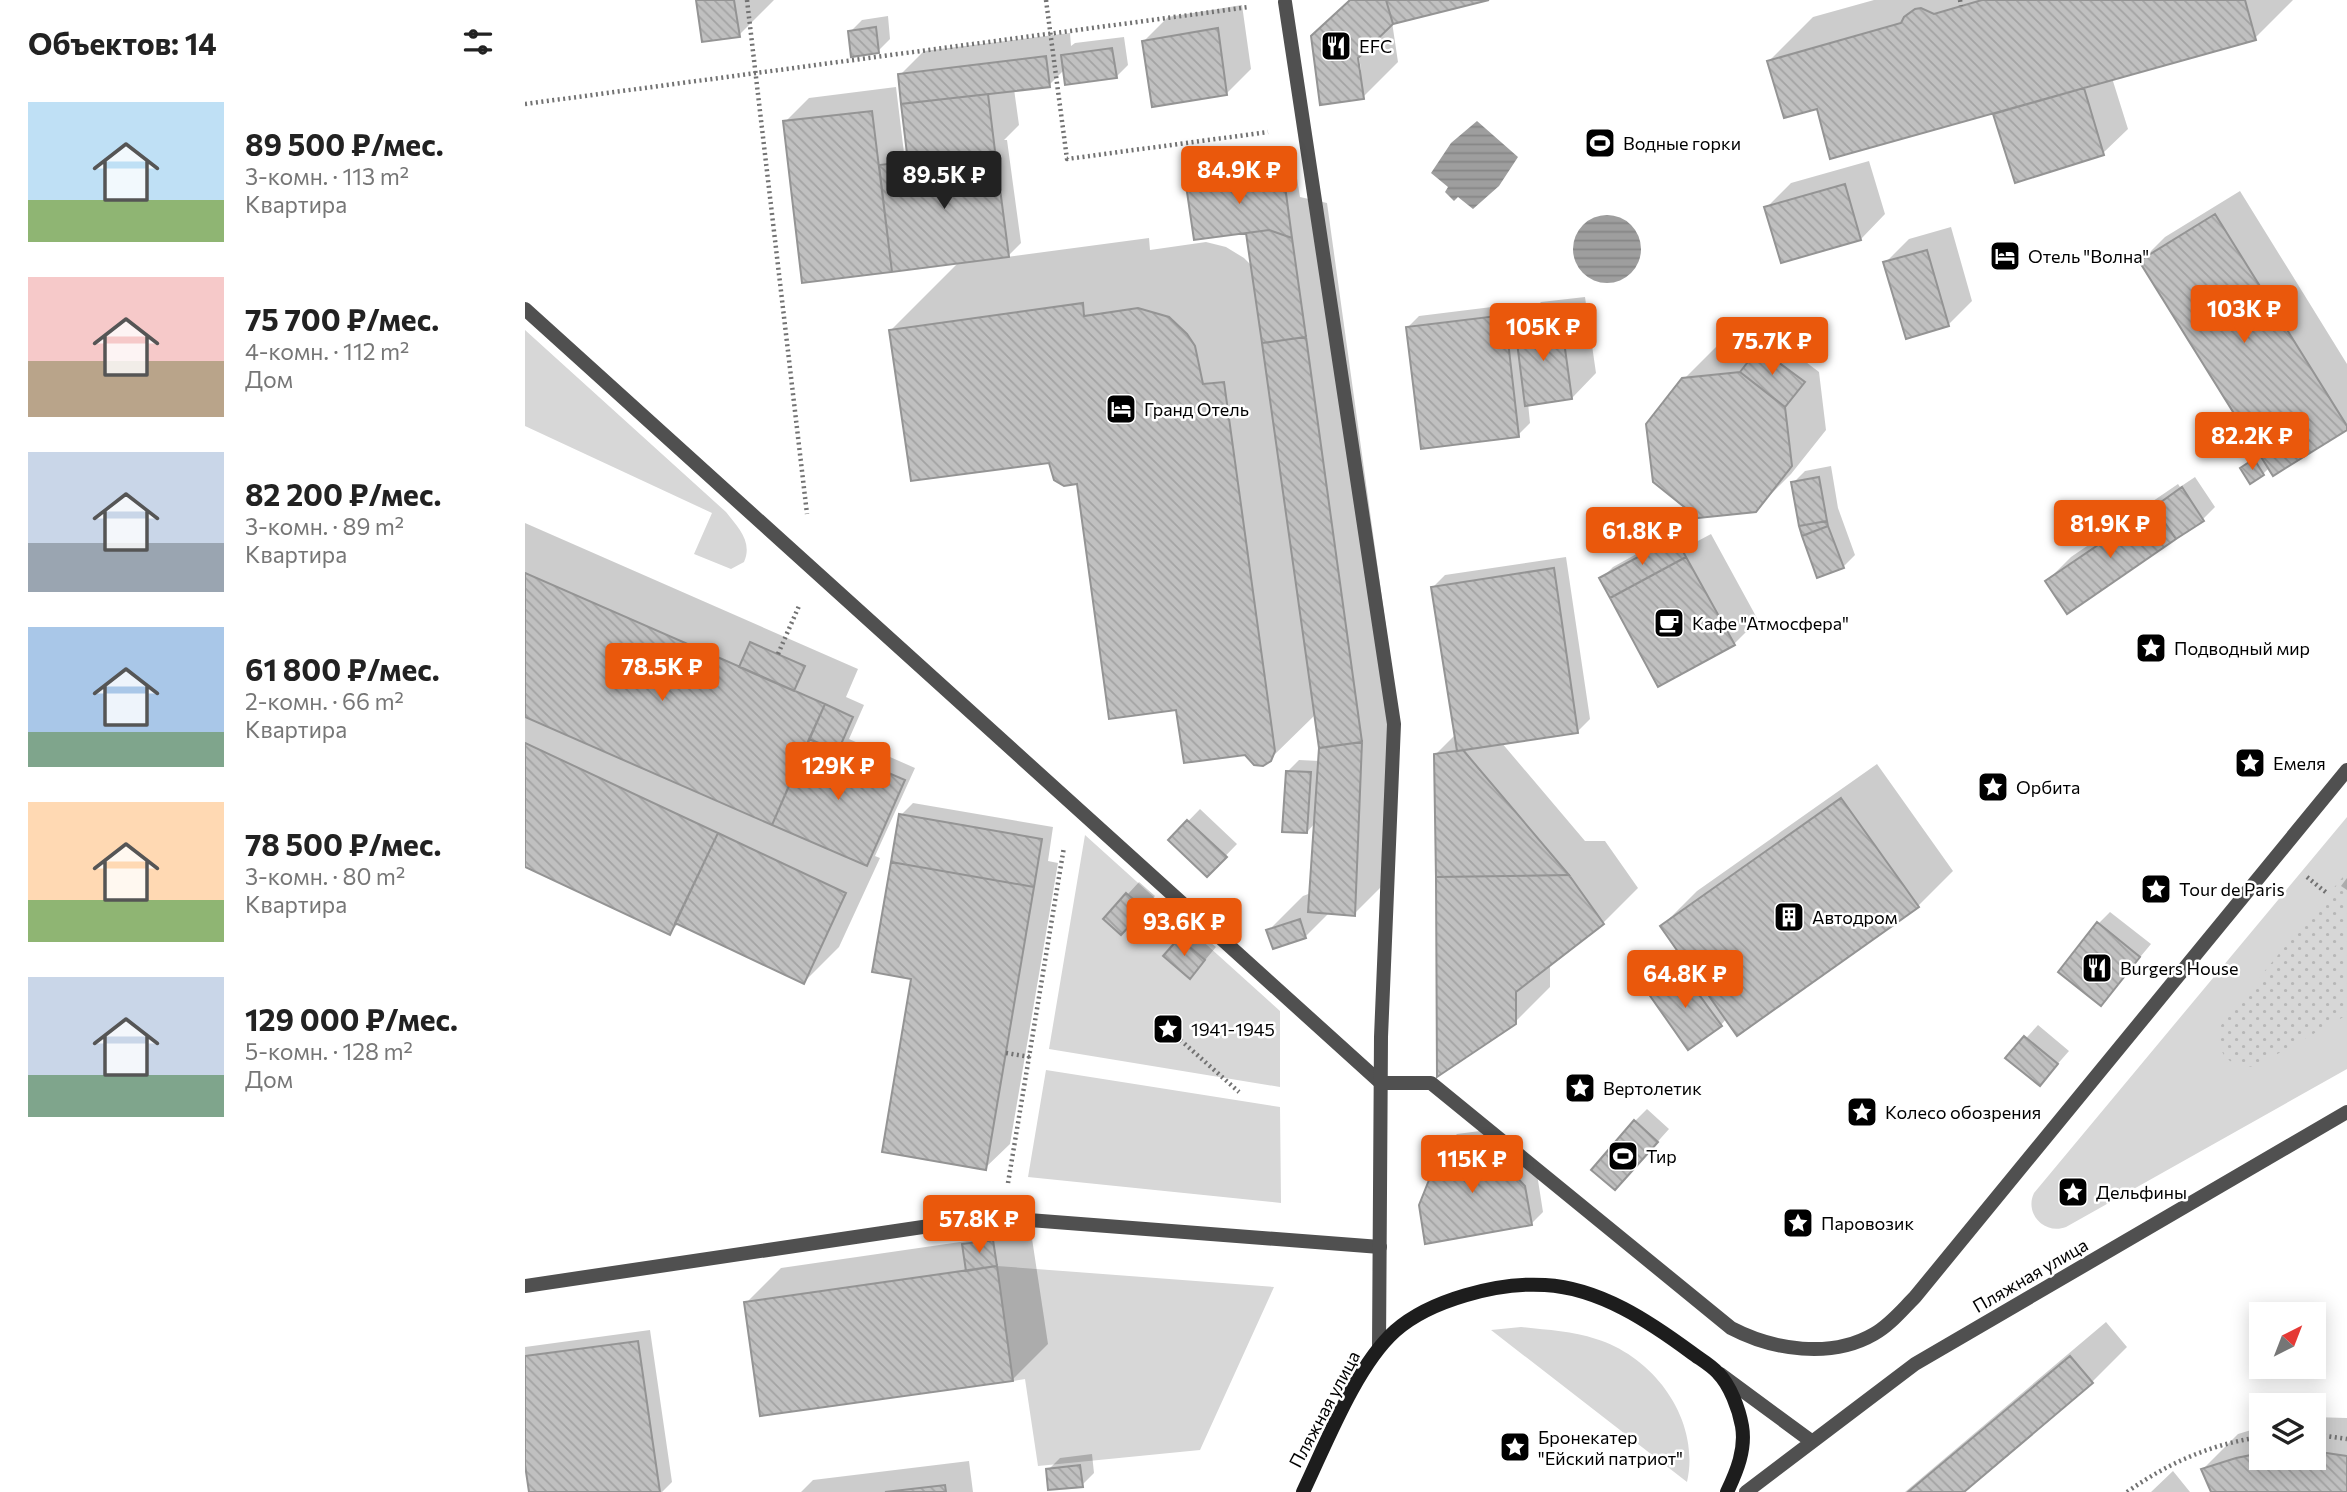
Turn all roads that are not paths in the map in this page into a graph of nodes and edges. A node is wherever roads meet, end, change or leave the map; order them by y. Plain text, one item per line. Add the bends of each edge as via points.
1 (1285, 2) road end
2 (525, 309) edge
3 (2347, 769) edge
4 (1381, 1083) junction
5 (2347, 1112) edge
6 (1380, 1247) junction
7 (525, 1286) edge
8 (1379, 1347) junction
9 (1719, 1373) junction
10 (1811, 1441) junction
11 (1303, 1492) edge
12 (1727, 1492) edge
13 (1746, 1492) edge

1 - 4 street via 1394,724
2 - 4 street
3 - 4 street via 1915,1297 1883,1328 1863,1339 1807,1350 1749,1338 1431,1083
4 - 6 street
5 - 10 street, Пляжная улица via 1915,1364
6 - 7 street via 990,1217
6 - 8 street
8 - 9 street, Пляжная улица via 1412,1318 1433,1307 1504,1287 1546,1285 1591,1295 1635,1314
8 - 11 street, Пляжная улица via 1357,1381
9 - 10 street
9 - 12 street, Пляжная улица via 1742,1427 1740,1460
10 - 13 street, Пляжная улица

